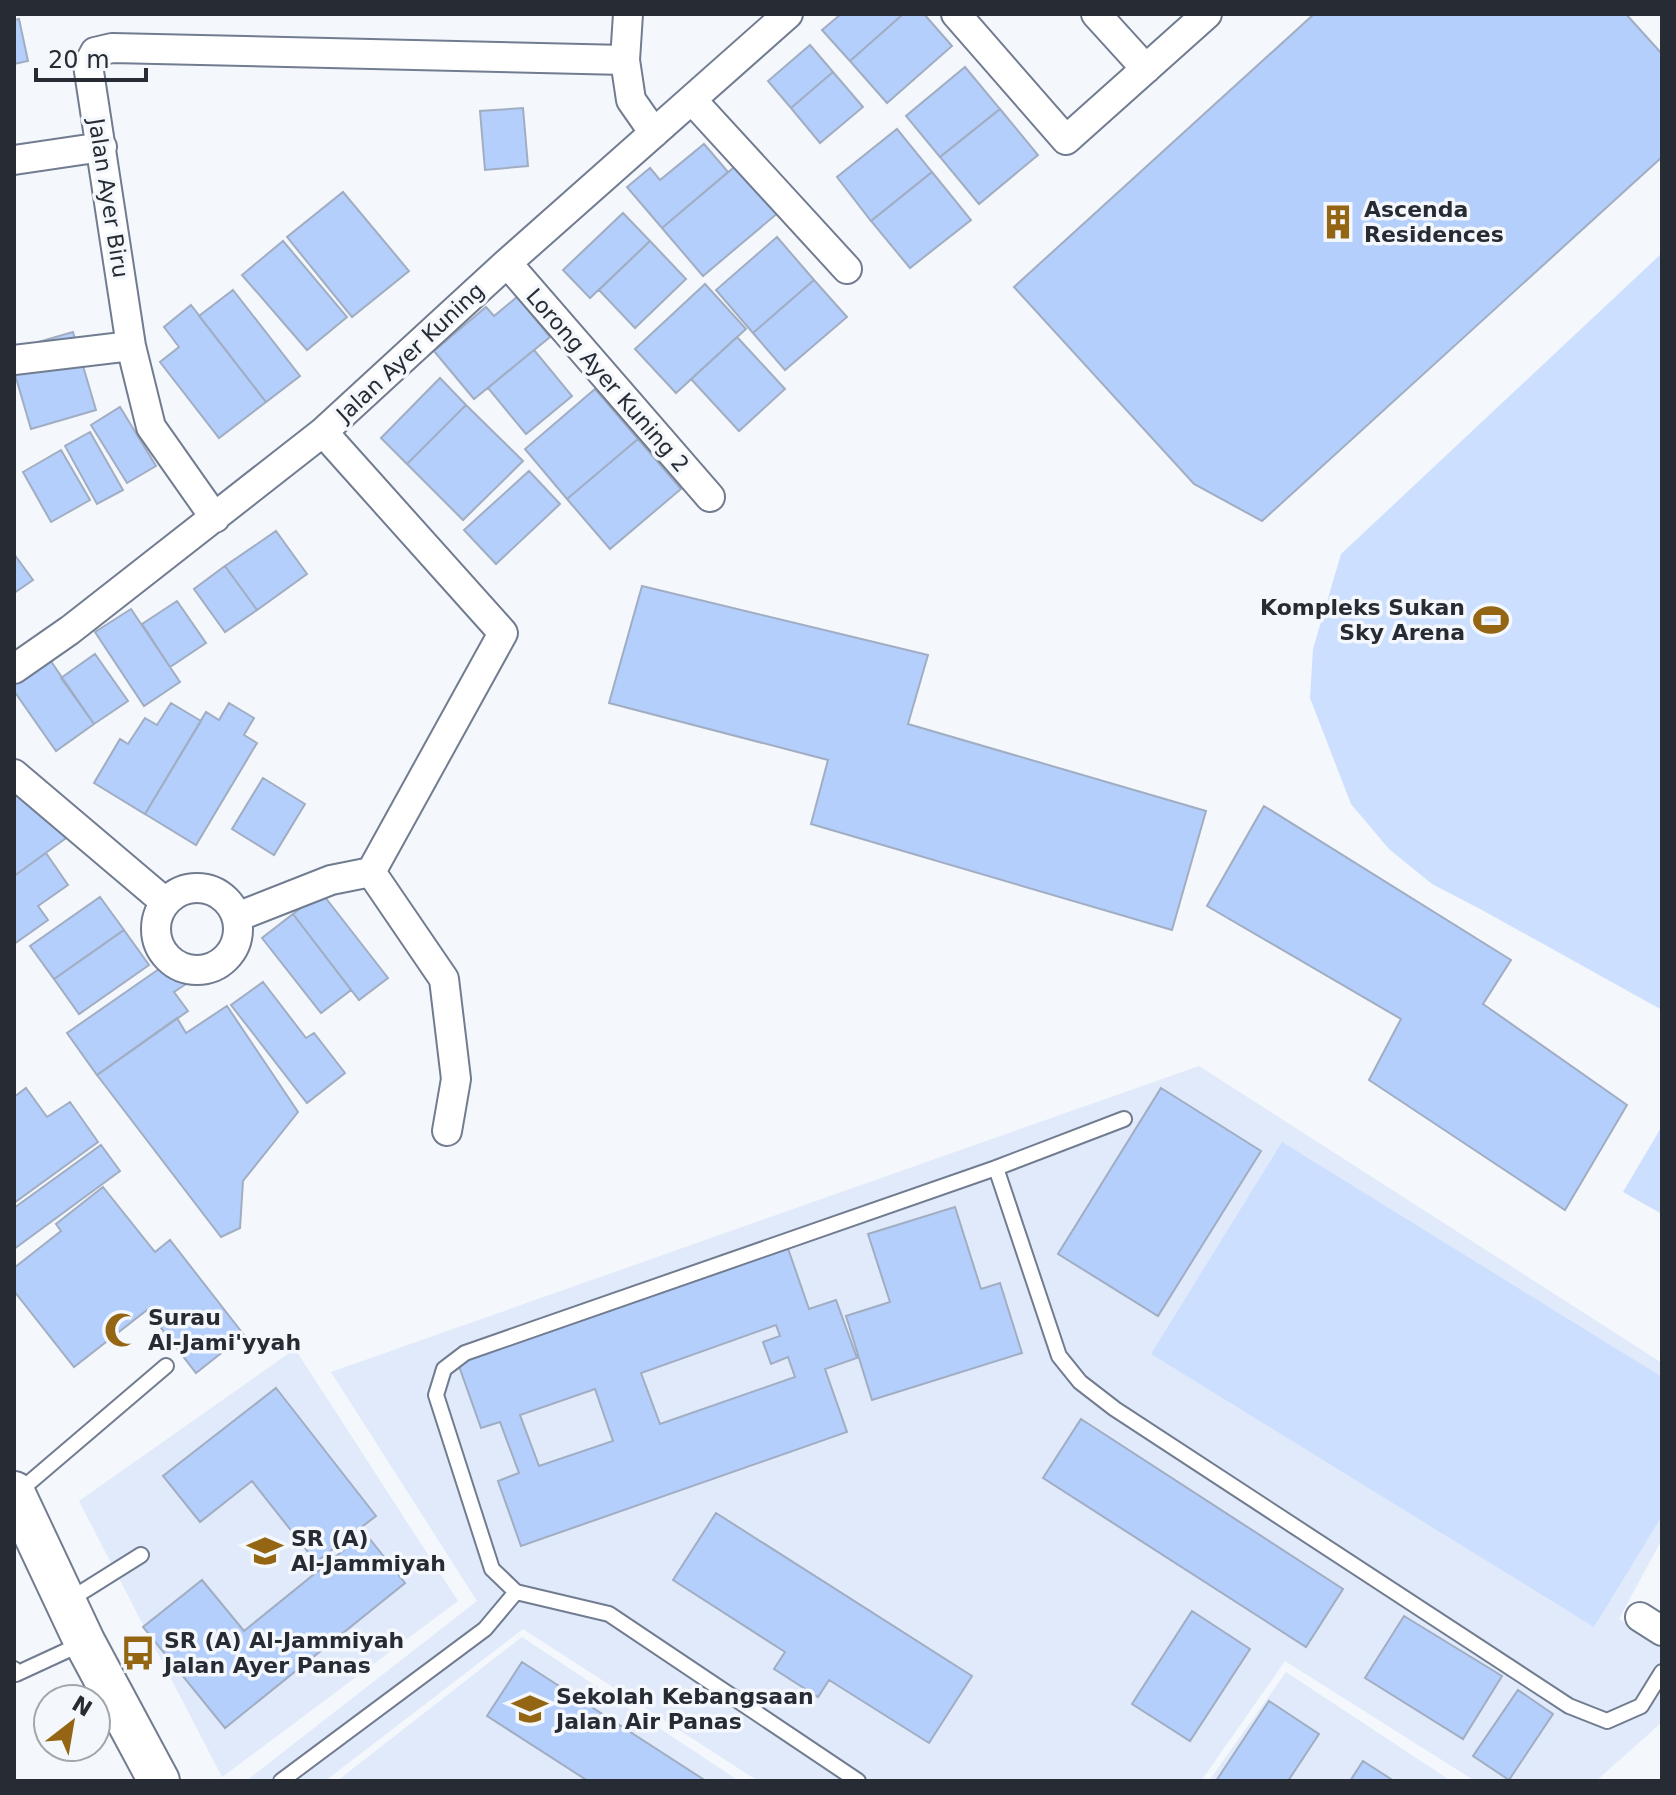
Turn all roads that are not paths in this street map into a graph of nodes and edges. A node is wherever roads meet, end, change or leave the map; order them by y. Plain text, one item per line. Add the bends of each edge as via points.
1 (628, 14) edge
2 (788, 14) edge
3 (956, 14) edge
4 (1096, 14) edge
5 (1207, 14) edge
6 (625, 60) junction
7 (1146, 69) junction
8 (692, 100) junction
9 (654, 133) junction
10 (102, 147) junction
11 (14, 160) edge
12 (507, 263) junction
13 (847, 269) dead end
14 (131, 346) junction
15 (14, 360) edge
16 (323, 432) junction
17 (710, 497) dead end
18 (215, 518) junction
19 (14, 669) edge
20 (14, 774) edge
21 (371, 872) junction
22 (165, 902) junction
23 (237, 917) junction
24 (1124, 1119) dead end
25 (447, 1131) dead end
26 (996, 1168) junction
27 (166, 1366) dead end
28 (15, 1493) edge
29 (141, 1555) dead end
30 (516, 1592) junction
31 (66, 1602) junction
32 (85, 1643) junction
33 (14, 1669) edge
34 (1662, 1672) edge
35 (159, 1781) edge
36 (281, 1781) edge
37 (858, 1781) edge

1 - 6 street
2 - 8 street, Jalan Ayer Kuning
3 - 7 street via 1066,140
4 - 7 street
5 - 7 street
6 - 9 street via 631,100
6 - 10 street, Jalan Ayer Biru via 112,48 95,52 88,65
8 - 9 street, Jalan Ayer Kuning
8 - 13 street
9 - 12 street, Jalan Ayer Kuning
10 - 11 street
10 - 14 street, Jalan Ayer Biru
12 - 16 street, Jalan Ayer Kuning
12 - 17 street, Lorong Ayer Kuning 2
14 - 15 street
14 - 18 street, Jalan Ayer Biru via 151,427
16 - 18 street, Jalan Ayer Kuning
16 - 21 street via 503,633
18 - 19 street, Jalan Ayer Kuning
20 - 22 street
21 - 23 street via 331,880
21 - 25 street via 444,979 456,1079
22 - 23 street via 199,887 222,896
22 - 23 street via 158,915 158,942 165,955 189,969 217,965 228,957 236,945
24 - 26 lane
26 - 30 lane via 465,1353 444,1369 436,1395 492,1569
26 - 34 lane via 1059,1356 1080,1382 1115,1409 1569,1706 1607,1721 1641,1706
27 - 28 lane
28 - 31 street
29 - 31 lane
30 - 36 lane via 485,1629
30 - 37 lane via 609,1614
31 - 32 street
32 - 33 lane via 16,1674
32 - 35 street

